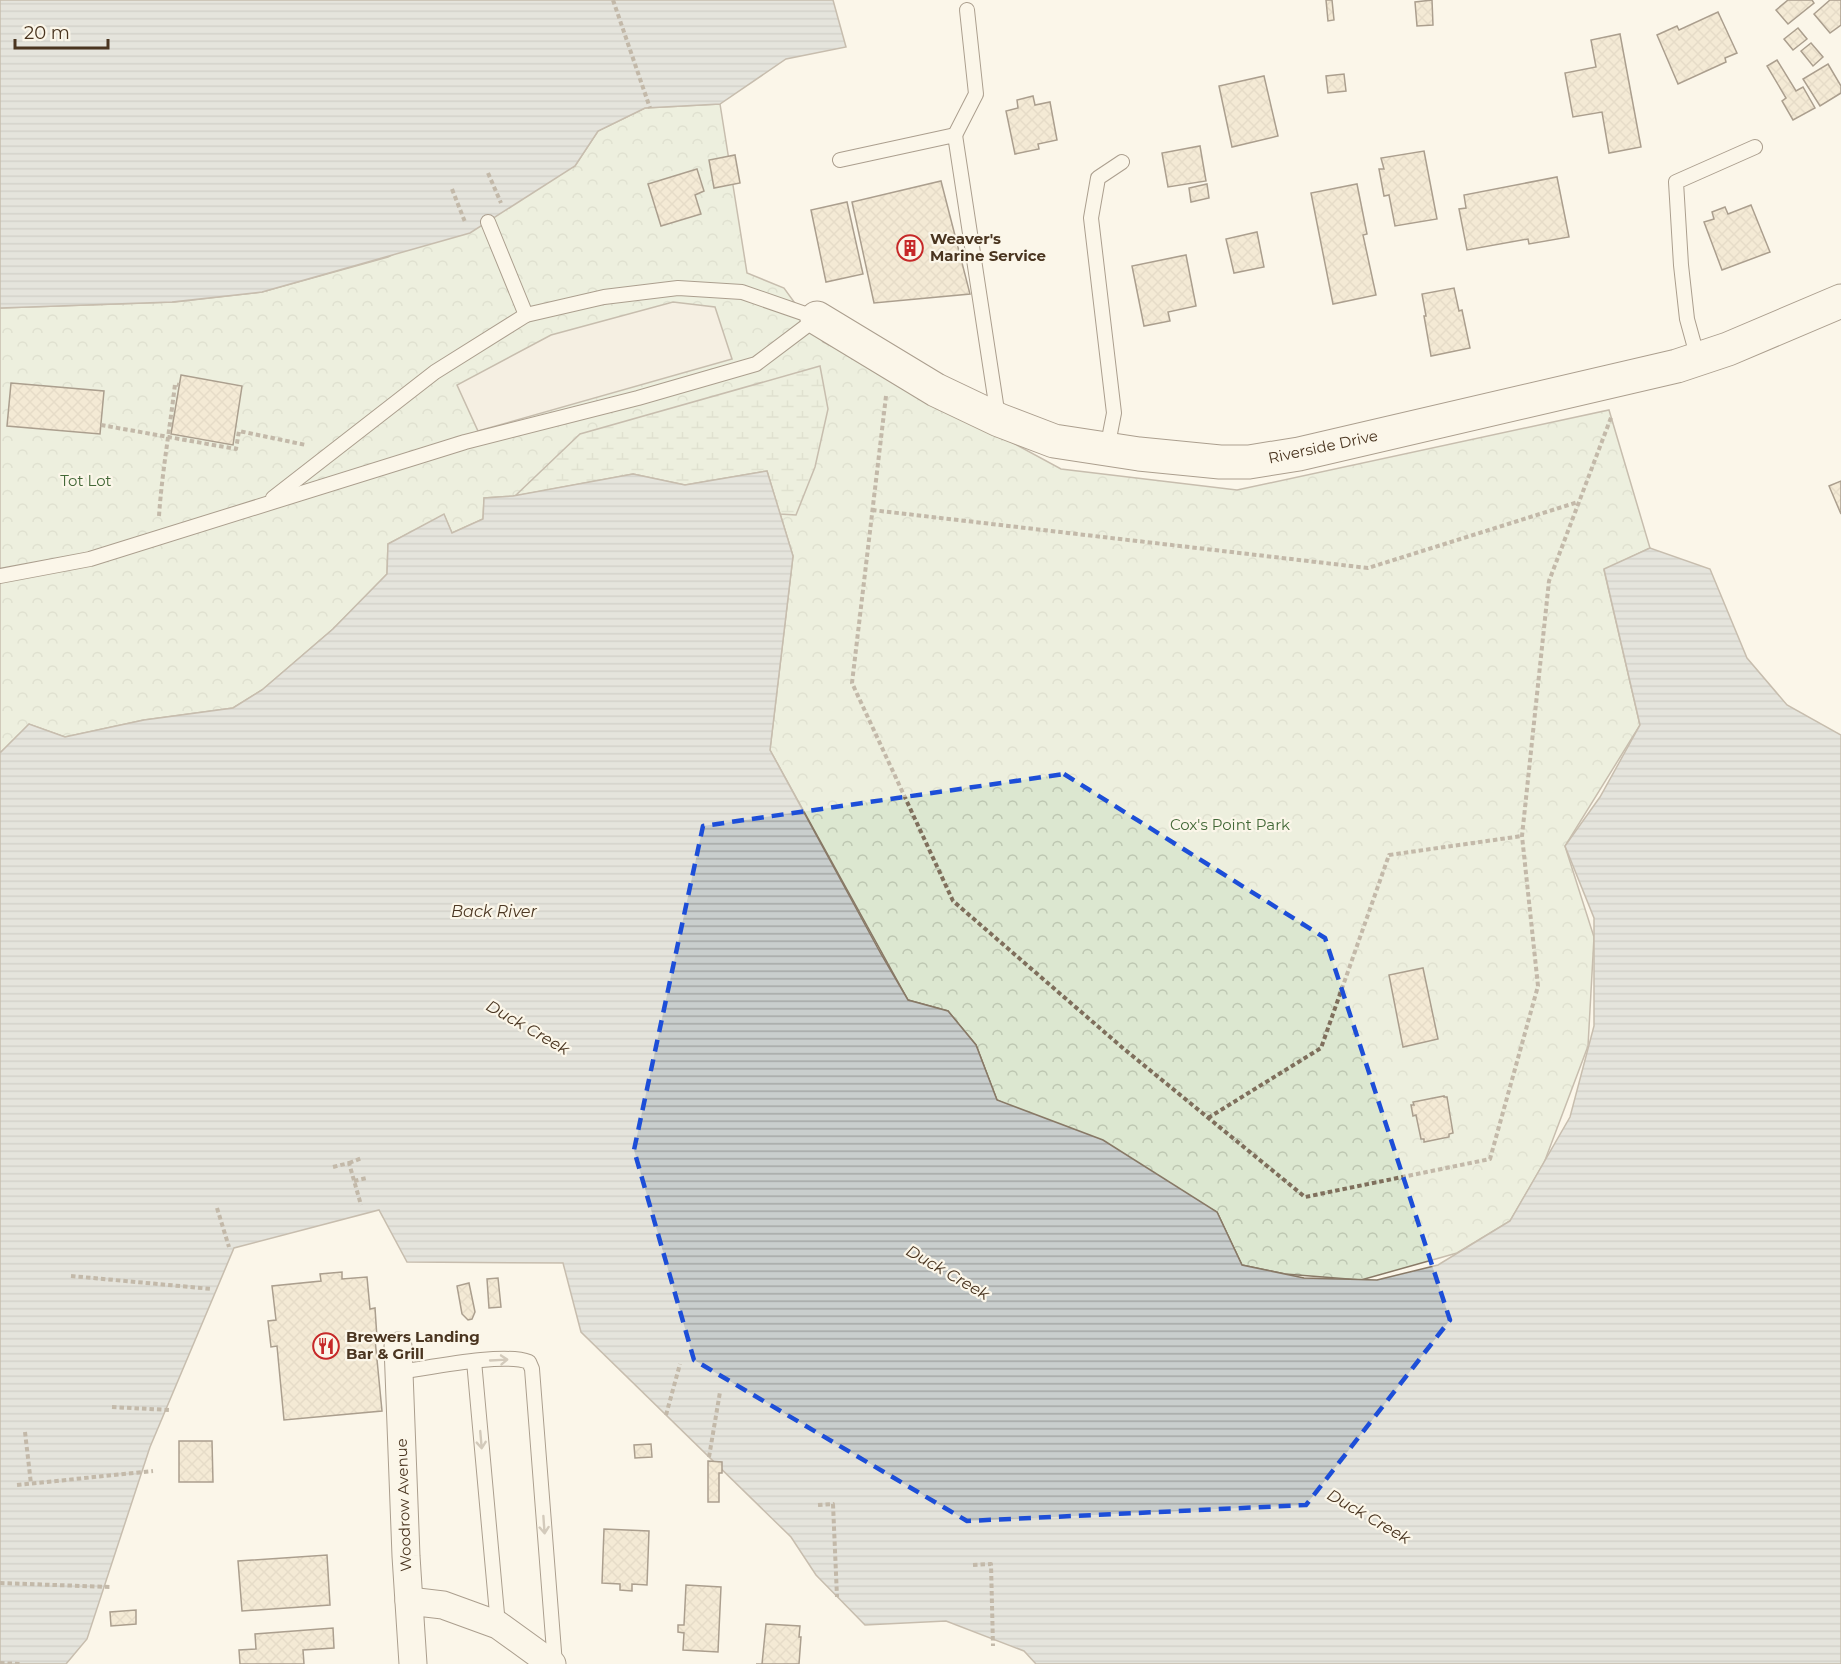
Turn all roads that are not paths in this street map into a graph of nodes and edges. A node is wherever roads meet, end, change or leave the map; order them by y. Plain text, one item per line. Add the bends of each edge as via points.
1 (967, 10) dead end
2 (955, 135) junction
3 (1755, 147) dead end
4 (840, 160) dead end
5 (1122, 162) dead end
6 (488, 222) dead end
7 (1841, 301) edge
8 (526, 315) junction
9 (817, 318) junction
10 (1698, 359) junction
11 (999, 420) junction
12 (1107, 449) junction
13 (265, 504) junction
14 (0, 576) edge
15 (398, 1359) joint
16 (474, 1361) junction
17 (409, 1601) junction
18 (498, 1624) junction
19 (413, 1664) edge
20 (554, 1664) edge

1 - 2 lane via 976,94
2 - 4 lane
2 - 11 lane
3 - 10 lane via 1676,182 1687,319
5 - 12 lane via 1098,178 1091,218 1114,413
6 - 8 lane
7 - 10 street, Riverside Drive
8 - 9 lane via 604,297 678,288 742,292
8 - 13 lane via 435,372
9 - 11 street, Riverside Drive via 936,390
9 - 13 lane via 756,364 465,442
10 - 12 street, Riverside Drive via 1299,454 1249,462
11 - 12 street, Riverside Drive via 1054,441
13 - 14 lane via 90,559
15 - 16 lane
15 - 17 street, Woodrow Avenue
16 -> 18 lane
16 -> 20 lane via 521,1359 529,1362 532,1369
17 - 18 street via 443,1605
17 - 19 street, Woodrow Avenue
18 - 20 street

